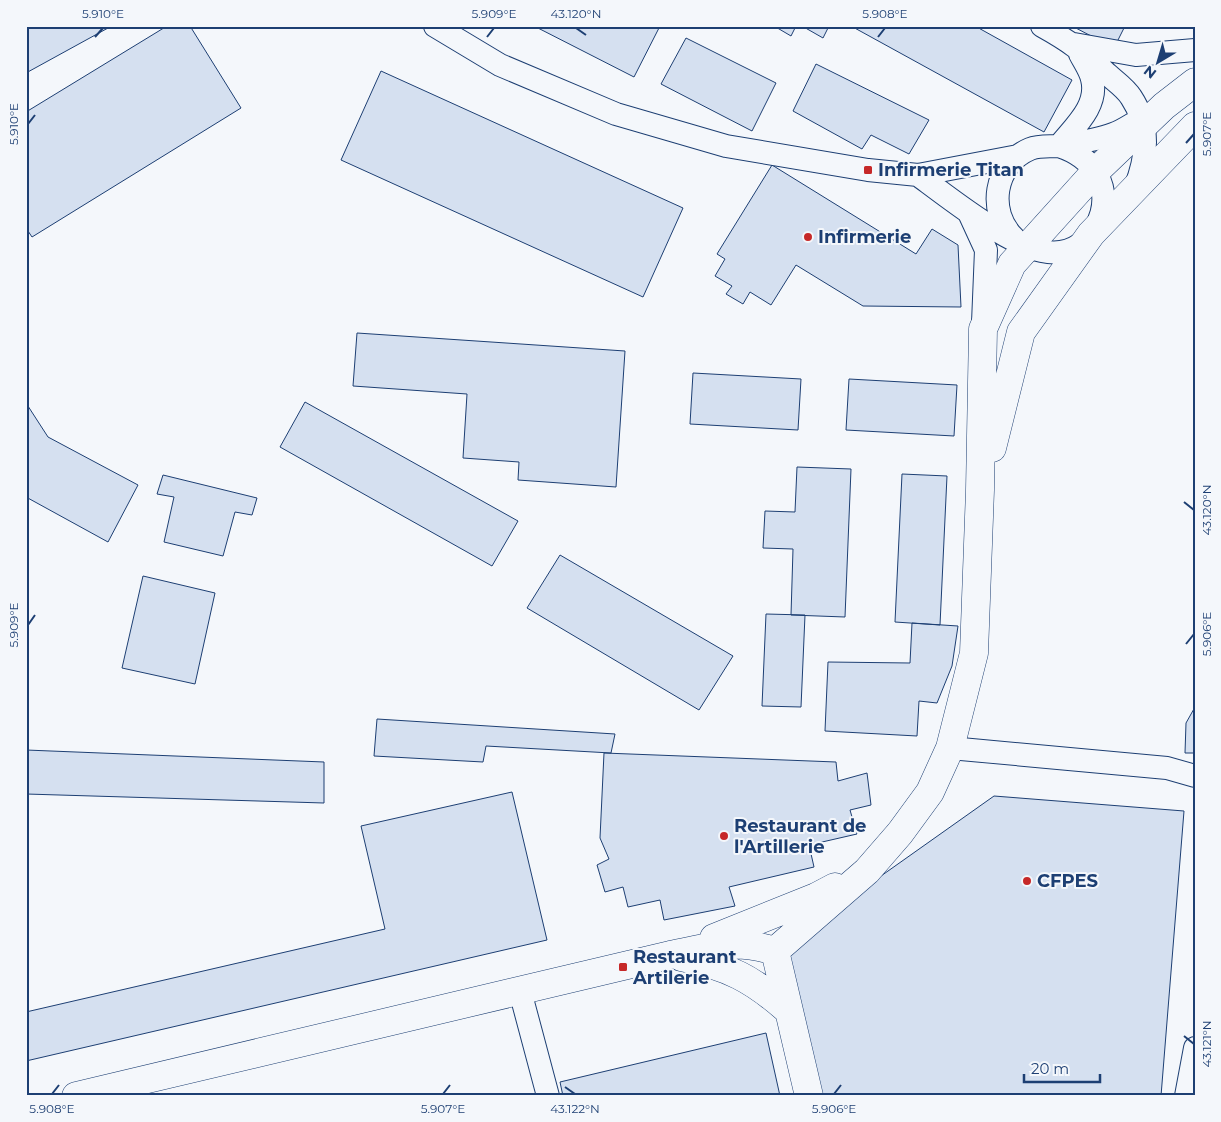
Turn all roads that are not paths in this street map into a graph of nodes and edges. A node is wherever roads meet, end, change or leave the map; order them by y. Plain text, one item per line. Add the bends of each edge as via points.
1 (435, 26) edge
2 (1042, 26) edge
3 (1074, 44) junction
4 (1195, 50) edge
5 (1195, 82) edge
6 (1150, 117) junction
7 (1195, 126) edge
8 (1058, 146) junction
9 (1018, 156) junction
10 (1096, 171) junction
11 (918, 175) junction
12 (1135, 189) junction
13 (970, 213) junction
14 (1091, 234) junction
15 (1027, 247) junction
16 (983, 328) junction
17 (980, 490) junction
18 (950, 748) junction
19 (1195, 776) edge
20 (867, 870) junction
21 (776, 951) junction
22 (670, 955) junction
23 (520, 991) junction
24 (789, 1011) junction
25 (1195, 1048) edge
26 (76, 1096) edge
27 (548, 1096) edge
28 (809, 1096) edge
29 (1186, 1096) edge

1 - 11 street via 500,65 616,114 726,146 868,170
2 - 3 street
3 - 4 street via 1136,55
3 - 6 street
3 - 8 street via 1092,78 1094,91 1089,108
5 - 6 street
6 - 8 street via 1113,134
6 - 10 street
6 - 12 street via 1144,164
7 - 12 street
8 - 9 street via 1030,149
8 - 10 street via 1074,151
9 - 11 street
9 - 15 street via 1005,170 998,186 997,204 1002,222 1012,236
10 - 14 street via 1103,187 1104,204 1100,220
10 - 15 street
11 - 13 street
12 - 14 street
13 - 15 street
13 - 16 street via 986,250
14 - 15 street via 1061,252
14 - 17 street via 1022,332
15 - 16 street via 1012,264
16 - 17 street
17 - 18 street via 974,653
18 - 19 street via 1167,768
18 - 20 street via 930,792
20 - 21 street
20 - 22 street via 816,897
21 - 22 street via 733,943
21 - 24 street
22 - 23 street
22 - 24 street via 708,963 744,976 765,989
23 - 26 street
23 - 27 street
24 - 28 street
25 - 29 street

